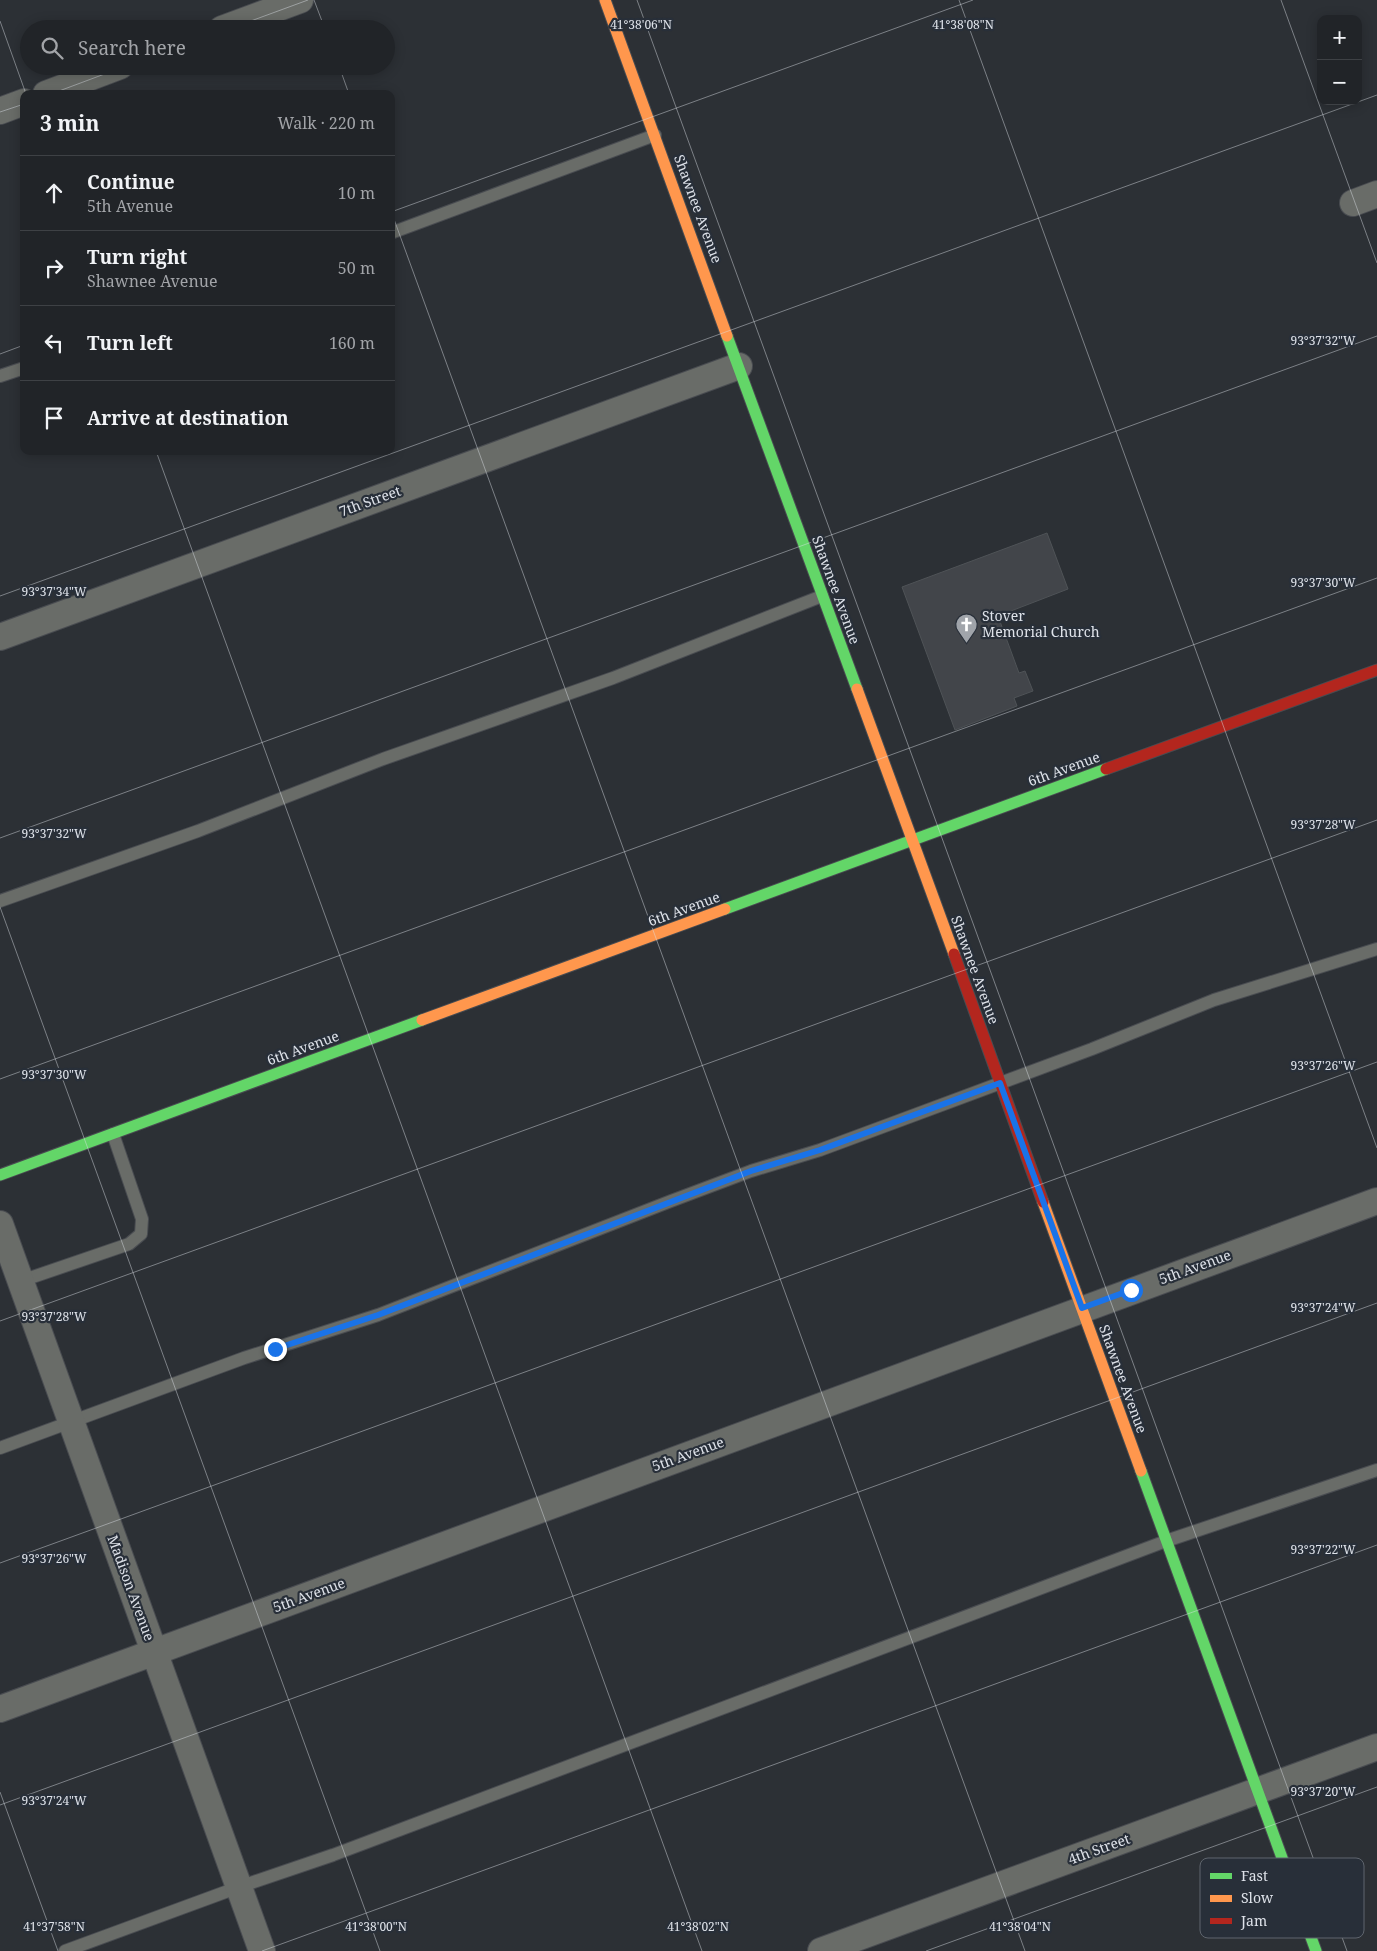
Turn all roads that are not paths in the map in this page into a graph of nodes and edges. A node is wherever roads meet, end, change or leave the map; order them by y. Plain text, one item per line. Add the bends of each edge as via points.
1 (300, 0) edge
2 (605, 0) edge
3 (246, 20) edge
4 (96, 75) edge
5 (57, 90) edge
6 (20, 104) edge
7 (0, 111) edge
8 (655, 135) junction
9 (395, 232) edge
10 (739, 366) junction
11 (20, 369) edge
12 (0, 376) edge
13 (822, 596) junction
14 (0, 637) edge
15 (1377, 670) edge
16 (914, 841) junction
17 (0, 901) edge
18 (1377, 949) edge
19 (1000, 1083) junction
20 (113, 1134) junction
21 (0, 1175) edge
22 (1377, 1201) edge
23 (0, 1224) edge
24 (21, 1282) junction
25 (1082, 1308) junction
26 (72, 1421) junction
27 (0, 1448) edge
28 (1377, 1470) edge
29 (1166, 1541) junction
30 (155, 1652) junction
31 (0, 1709) edge
32 (1377, 1747) edge
33 (1257, 1791) junction
34 (1282, 1858) edge
35 (239, 1887) junction
36 (1311, 1938) edge
37 (65, 1951) edge
38 (262, 1951) edge
39 (821, 1951) edge
40 (1316, 1951) edge

1 - 3 street
2 - 8 street, Shawnee Avenue
4 - 5 street
6 - 7 street
8 - 9 lane
8 - 10 street, Shawnee Avenue
10 - 13 street, Shawnee Avenue
10 - 14 street, 7th Street
11 - 12 lane
13 - 16 street, Shawnee Avenue
13 - 17 lane via 613,678 383,758 198,831
15 - 16 street, 6th Avenue
16 - 19 street, Shawnee Avenue
16 - 20 street, 6th Avenue
18 - 19 lane via 1214,1000
19 - 25 street, Shawnee Avenue
19 - 26 lane via 820,1150 751,1171 378,1315 244,1358
20 - 21 street, 6th Avenue
20 - 24 lane via 142,1219 141,1234 129,1244
22 - 25 street, 5th Avenue
23 - 24 street, Madison Avenue
24 - 26 street, Madison Avenue
25 - 29 street, Shawnee Avenue
25 - 30 street, 5th Avenue
26 - 27 lane
26 - 30 street, Madison Avenue
28 - 29 lane
29 - 33 street, Shawnee Avenue
29 - 35 lane via 342,1852
30 - 31 street, 5th Avenue
30 - 35 street, Madison Avenue
32 - 33 street, 4th Street
33 - 34 street, Shawnee Avenue
33 - 39 street, 4th Street
35 - 37 lane
35 - 38 street, Madison Avenue
36 - 40 street, Shawnee Avenue

